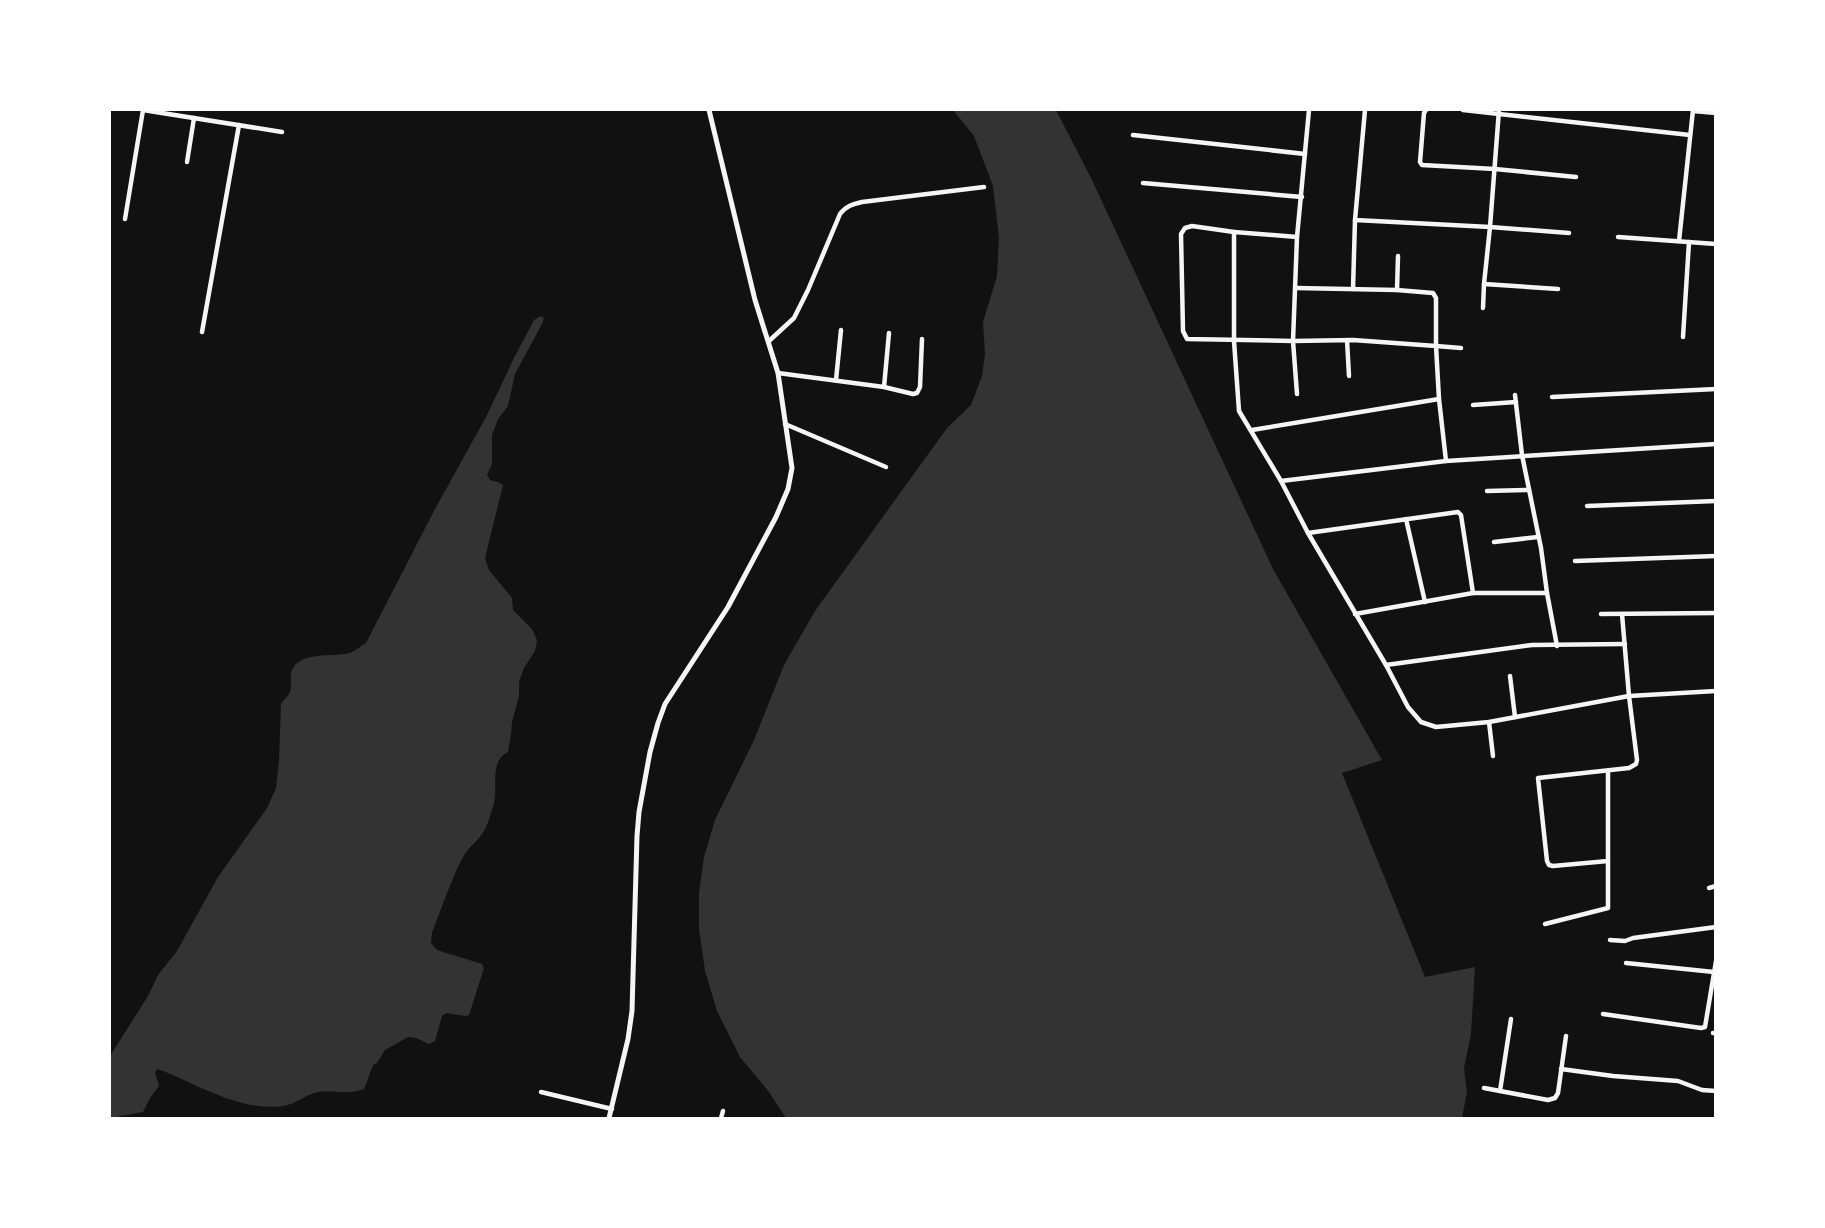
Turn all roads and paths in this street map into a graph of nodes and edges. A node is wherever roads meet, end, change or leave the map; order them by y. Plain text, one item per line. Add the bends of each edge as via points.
1 (143, 110) edge
2 (710, 110) edge
3 (1304, 110) edge
4 (1309, 110) edge
5 (1365, 110) edge
6 (1426, 110) edge
7 (1463, 110) edge
8 (1693, 110) edge
9 (1499, 111) edge
10 (1716, 112) edge
11 (194, 118) junction
12 (239, 125) junction
13 (282, 132) dead end
14 (1133, 135) dead end
15 (1690, 135) junction
16 (1305, 154) junction
17 (187, 162) dead end
18 (1495, 169) junction
19 (1576, 177) dead end
20 (1143, 183) dead end
21 (984, 187) dead end
22 (1302, 197) junction
23 (125, 219) dead end
24 (1355, 220) junction
25 (1490, 227) junction
26 (1234, 232) junction
27 (1569, 233) dead end
28 (1297, 237) junction
29 (1618, 237) dead end
30 (1679, 241) junction
31 (1689, 242) junction
32 (1716, 244) edge
33 (1398, 256) dead end
34 (1484, 284) junction
35 (1296, 288) junction
36 (1353, 289) junction
37 (1558, 289) dead end
38 (1397, 290) junction
39 (1483, 308) dead end
40 (841, 330) dead end
41 (202, 332) dead end
42 (889, 333) dead end
43 (1683, 337) dead end
44 (922, 339) dead end
45 (1347, 340) junction
46 (769, 341) junction
47 (1234, 341) junction
48 (1293, 341) junction
49 (1436, 346) junction
50 (1461, 348) dead end
51 (778, 373) junction
52 (1349, 376) dead end
53 (836, 380) junction
54 (884, 387) junction
55 (1716, 389) edge
56 (1297, 394) dead end
57 (1515, 395) dead end
58 (1552, 397) dead end
59 (1439, 399) junction
60 (1516, 402) junction
61 (1473, 405) dead end
62 (785, 424) junction
63 (1252, 430) junction
64 (1716, 444) edge
65 (1522, 455) junction
66 (1446, 461) junction
67 (886, 467) dead end
68 (1281, 481) junction
69 (1529, 490) junction
70 (1487, 491) dead end
71 (1716, 501) edge
72 (1587, 506) dead end
73 (1406, 519) junction
74 (1308, 533) junction
75 (1538, 537) junction
76 (1494, 542) dead end
77 (1716, 556) edge
78 (1575, 561) dead end
79 (1473, 593) junction
80 (1547, 593) junction
81 (1425, 602) junction
82 (1716, 613) edge
83 (1355, 614) junction
84 (1601, 614) dead end
85 (1622, 614) junction
86 (1625, 644) junction
87 (1557, 646) junction
88 (1386, 664) junction
89 (1510, 676) dead end
90 (1716, 692) edge
91 (1629, 696) junction
92 (1515, 717) junction
93 (1489, 722) junction
94 (1493, 756) dead end
95 (1608, 771) junction
96 (1608, 861) junction
97 (1716, 886) edge
98 (1709, 888) dead end
99 (1545, 924) dead end
100 (1716, 927) edge
101 (1610, 940) dead end
102 (1716, 961) edge
103 (1626, 963) dead end
104 (1714, 972) edge
105 (1714, 980) edge
106 (1603, 1014) dead end
107 (1511, 1019) dead end
108 (1566, 1036) dead end
109 (1561, 1069) junction
110 (1484, 1088) dead end
111 (1500, 1091) junction
112 (1716, 1091) edge
113 (542, 1092) dead end
114 (612, 1109) junction
115 (723, 1112) dead end
116 (609, 1119) edge
117 (721, 1119) edge

1 - 11 street
1 - 23 street
2 - 46 street via 755,300
3 - 4 street
4 - 16 street
5 - 24 street
6 - 18 street via 1422,165
7 - 9 street
8 - 10 street
8 - 15 street
9 - 15 street
9 - 18 street
11 - 12 street
11 - 17 street
12 - 13 street
12 - 41 street
14 - 16 street
15 - 30 street
16 - 22 street
18 - 19 street
18 - 25 street
20 - 22 street
21 - 46 street via 862,202 844,210 794,318
22 - 28 street
24 - 25 street
24 - 36 street
25 - 27 street
25 - 34 street
26 - 28 street
26 - 47 street
26 - 47 street via 1192,226 1181,234 1184,334 1190,341
28 - 35 street
29 - 30 street
30 - 31 street
31 - 32 street
31 - 43 street
33 - 38 street
34 - 37 street
34 - 39 street
35 - 36 street
35 - 48 street
36 - 38 street
38 - 49 street via 1429,291 1435,296
40 - 53 street
42 - 54 street
44 - 54 street via 919,390 914,394
45 - 48 street
45 - 49 street
45 - 52 street
46 - 51 street
47 - 48 street
47 - 63 street via 1239,411
48 - 56 street
49 - 50 street
49 - 59 street
51 - 53 street
51 - 62 street
53 - 54 street
55 - 58 street
57 - 60 street
59 - 63 street
59 - 66 street
60 - 61 street
60 - 65 street
62 - 67 street
62 - 114 street via 792,468 788,489 728,607 665,704 650,752 636,836 632,1011
63 - 68 street
64 - 65 street
65 - 66 street
65 - 69 street
66 - 68 street
68 - 74 street
69 - 70 street
69 - 75 street
71 - 72 street
73 - 74 street
73 - 79 street via 1460,513
73 - 81 street
74 - 83 street
75 - 76 street
75 - 80 street
77 - 78 street
79 - 80 street
79 - 81 street
80 - 87 street
81 - 83 street
82 - 85 street
83 - 88 street
84 - 85 street
85 - 86 street
86 - 87 street
86 - 91 street
87 - 88 street via 1532,645
88 - 93 street via 1408,707 1421,722 1436,727
89 - 92 street
90 - 91 street
91 - 92 street
91 - 95 street via 1636,764
92 - 93 street
93 - 94 street
95 - 96 street
95 - 96 street via 1538,778 1549,865
96 - 99 street via 1608,908
97 - 98 street
100 - 101 street
102 - 104 street
103 - 104 street
104 - 105 street
105 - 106 street via 1705,1027
107 - 111 street
108 - 109 street
109 - 111 street via 1552,1100
109 - 112 street via 1678,1081
110 - 111 street
113 - 114 street
114 - 116 street
115 - 117 street

